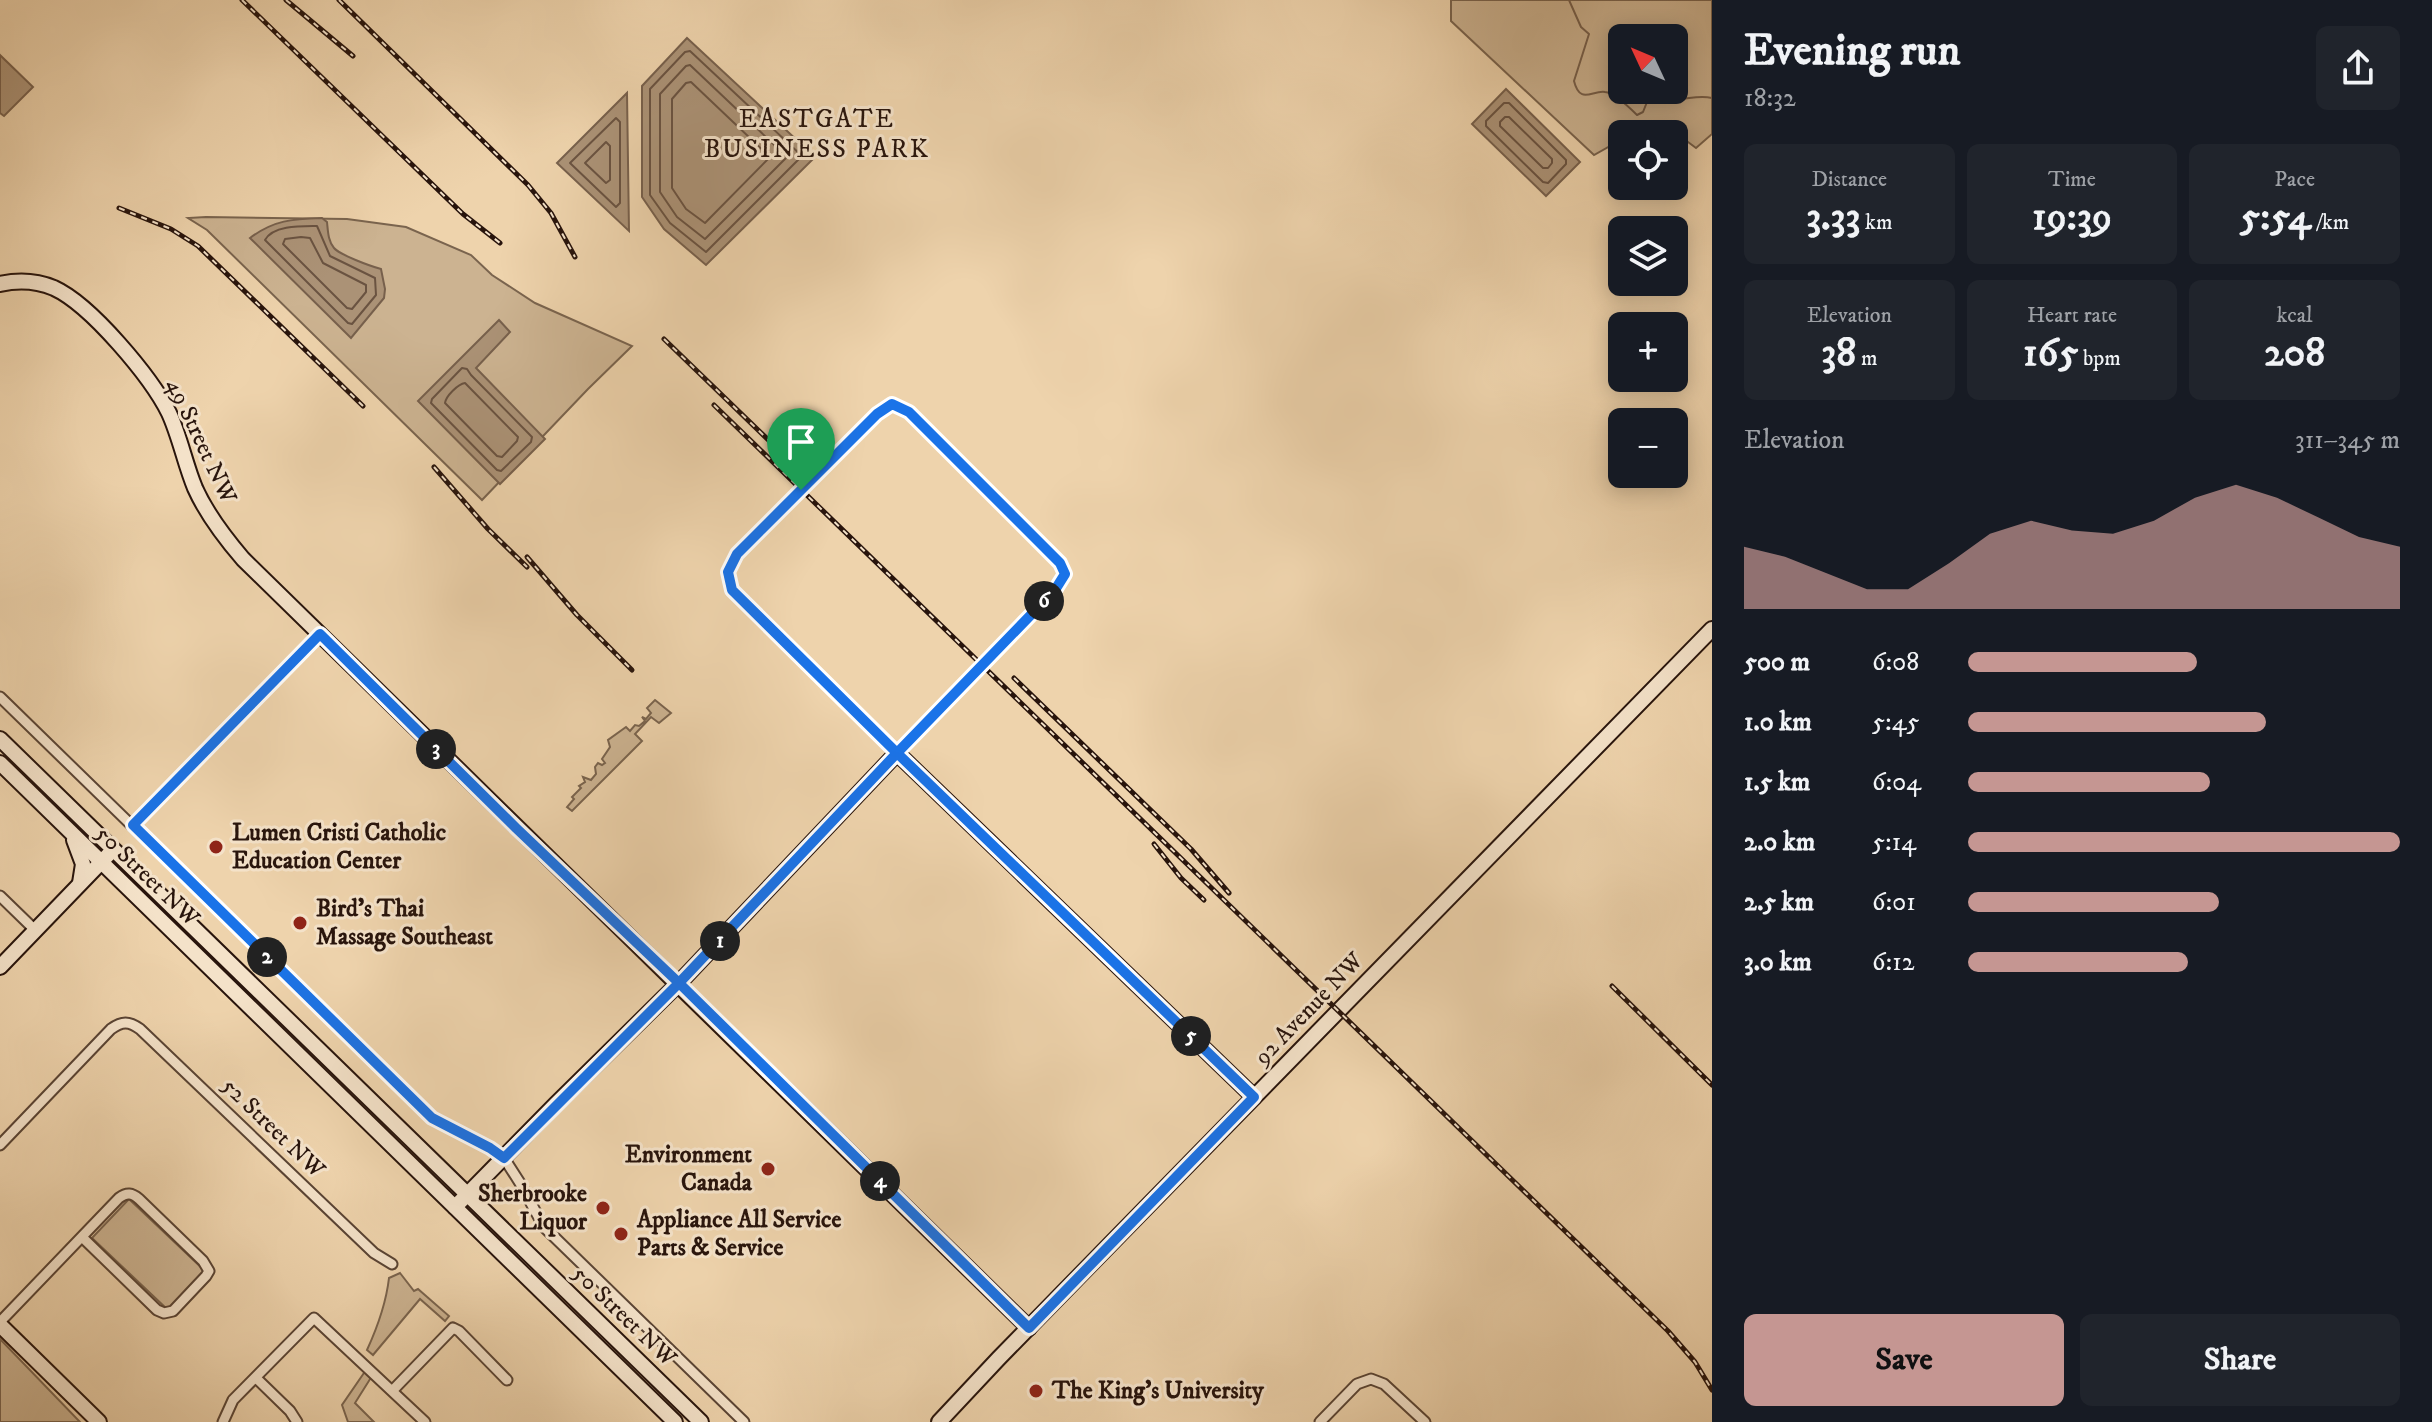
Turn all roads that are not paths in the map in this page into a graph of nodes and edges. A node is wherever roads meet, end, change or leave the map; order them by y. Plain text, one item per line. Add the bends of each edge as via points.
1 (0, 284) edge
2 (1712, 629) edge
3 (320, 634) junction
4 (0, 697) edge
5 (0, 739) edge
6 (897, 753) junction
7 (0, 763) edge
8 (133, 825) junction
9 (68, 829) junction
10 (114, 849) junction
11 (102, 862) junction
12 (80, 883) junction
13 (0, 896) edge
14 (35, 930) junction
15 (0, 967) edge
16 (679, 983) junction
17 (1254, 1097) junction
18 (0, 1145) edge
19 (504, 1158) junction
20 (468, 1195) junction
21 (455, 1207) junction
22 (82, 1237) junction
23 (392, 1264) dead end
24 (0, 1324) edge
25 (1029, 1328) junction
26 (256, 1378) junction
27 (507, 1380) dead end
28 (393, 1390) junction
29 (99, 1422) edge
30 (223, 1422) edge
31 (297, 1422) edge
32 (425, 1422) edge
33 (675, 1422) edge
34 (701, 1422) edge
35 (744, 1422) edge
36 (939, 1422) edge
37 (1320, 1422) edge
38 (1425, 1422) edge

1 - 3 main road, 49 Street NW via 28,282 56,289 115,340 162,401 195,487 218,527
2 - 17 main road, 92 Avenue NW
3 - 8 street
3 - 16 main road, 49 Street NW
4 - 8 street, 50 Street NW
5 - 10 main road, 50 Street NW
6 - 6 street via 1065,574 1060,563 909,412 892,404 737,554 728,572 732,590
6 - 16 main road
6 - 17 main road
7 - 9 main road, 50 Street NW
8 - 19 street, 50 Street NW via 432,1118
9 - 11 main road, 50 Street NW
9 - 12 main road via 83,864
10 - 11 main road
10 - 20 main road, 50 Street NW
11 - 12 main road
11 - 21 main road, 50 Street NW
12 - 14 main road
13 - 14 street
14 - 15 main road
16 - 19 main road
16 - 25 main road, 49 Street NW
17 - 25 main road, 92 Avenue NW
18 - 23 street, 52 Street NW via 111,1029 127,1022 374,1253
19 - 20 main road
19 - 35 street, 50 Street NW via 544,1227
20 - 21 main road
20 - 34 main road, 50 Street NW
21 - 33 main road, 50 Street NW
22 - 22 street via 164,1313 173,1311 206,1276 208,1268 129,1194
22 - 24 street
24 - 29 main road
25 - 36 main road, 92 Avenue NW
26 - 28 street via 314,1318
26 - 30 street via 233,1400
26 - 31 street
27 - 28 street via 453,1328
28 - 32 street
37 - 38 street via 1357,1384 1371,1379 1384,1384

